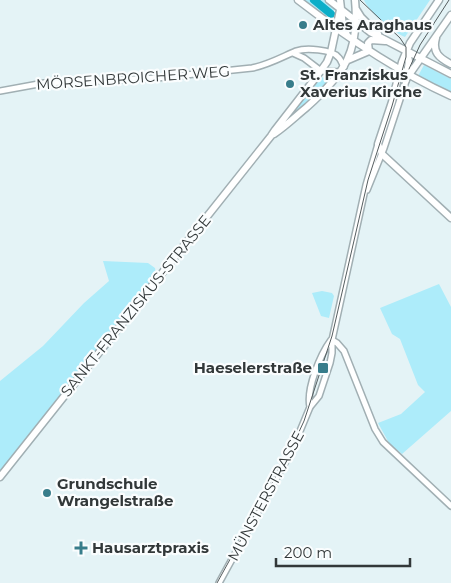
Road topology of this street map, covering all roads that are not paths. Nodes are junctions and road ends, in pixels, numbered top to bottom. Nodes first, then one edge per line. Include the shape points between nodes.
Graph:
1 (298, 0) edge
2 (329, 0) edge
3 (340, 0) edge
4 (355, 0) edge
5 (439, 0) edge
6 (356, 9) junction
7 (340, 10) junction
8 (451, 15) edge
9 (355, 22) junction
10 (339, 24) junction
11 (380, 36) junction
12 (437, 36) junction
13 (351, 40) junction
14 (386, 41) junction
15 (304, 50) junction
16 (328, 51) junction
17 (369, 51) junction
18 (407, 52) junction
19 (293, 53) junction
20 (304, 58) junction
21 (420, 59) junction
22 (348, 60) junction
23 (451, 64) edge
24 (342, 70) junction
25 (400, 70) junction
26 (321, 71) junction
27 (451, 74) edge
28 (408, 76) junction
29 (0, 91) edge
30 (450, 96) edge
31 (271, 136) junction
32 (378, 144) junction
33 (382, 154) junction
34 (389, 161) junction
35 (378, 164) junction
36 (365, 195) junction
37 (451, 218) edge
38 (332, 340) junction
39 (310, 407) junction
40 (0, 477) edge
41 (451, 506) edge
42 (218, 583) edge

1 - 10 main road
2 - 7 main road
3 - 7 main road
4 - 6 main road, SANKT-FRANZISKUS-STRASSE
5 - 18 main road, MÜNSTERSTRASSE
6 - 9 main road, SANKT-FRANZISKUS-STRASSE
6 - 11 main road
7 - 9 main road
7 - 10 main road
8 - 12 main road, MÜNSTERSTRASSE
9 - 10 main road
9 - 11 main road
9 - 13 main road, SANKT-FRANZISKUS-STRASSE
10 - 13 main road
10 - 13 main road
10 - 16 main road, SANKT-FRANZISKUS-STRASSE
11 - 14 main road
12 - 21 main road, MÜNSTERSTRASSE
12 - 23 main road via 437,54
13 - 17 main road
13 - 22 main road, SANKT-FRANZISKUS-STRASSE
14 - 17 main road via 371,40
14 - 18 main road
15 - 16 street, MÖRSENBROICHER WEG
15 - 19 street, MÖRSENBROICHER WEG
15 - 20 street
16 - 24 street via 338,57
16 - 26 main road, SANKT-FRANZISKUS-STRASSE
17 - 22 main road
17 - 25 main road
18 - 21 main road
18 - 25 main road, MÜNSTERSTRASSE
18 - 28 main road
19 - 20 street
19 - 29 street, MÖRSENBROICHER WEG via 252,68 157,78 44,83
20 - 26 street
21 - 27 main road
21 - 28 main road, MÜNSTERSTRASSE
22 - 24 main road, SANKT-FRANZISKUS-STRASSE
24 - 26 street
24 - 31 main road, SANKT-FRANZISKUS-STRASSE via 314,100
25 - 28 main road
25 - 32 main road, MÜNSTERSTRASSE
26 - 31 main road, SANKT-FRANZISKUS-STRASSE
28 - 30 main road
28 - 33 street, MÜNSTERSTRASSE
31 - 40 main road, SANKT-FRANZISKUS-STRASSE
32 - 33 main road
32 - 36 street, MÜNSTERSTRASSE
33 - 34 main road
33 - 35 street, MÜNSTERSTRASSE
34 - 35 street
34 - 37 main road
35 - 36 street, MÜNSTERSTRASSE
36 - 38 street, MÜNSTERSTRASSE
38 - 39 street, MÜNSTERSTRASSE via 330,363 319,396
38 - 39 street, MÜNSTERSTRASSE via 324,350 309,393
38 - 41 street via 344,351 382,440
39 - 42 street, MÜNSTERSTRASSE via 293,448

